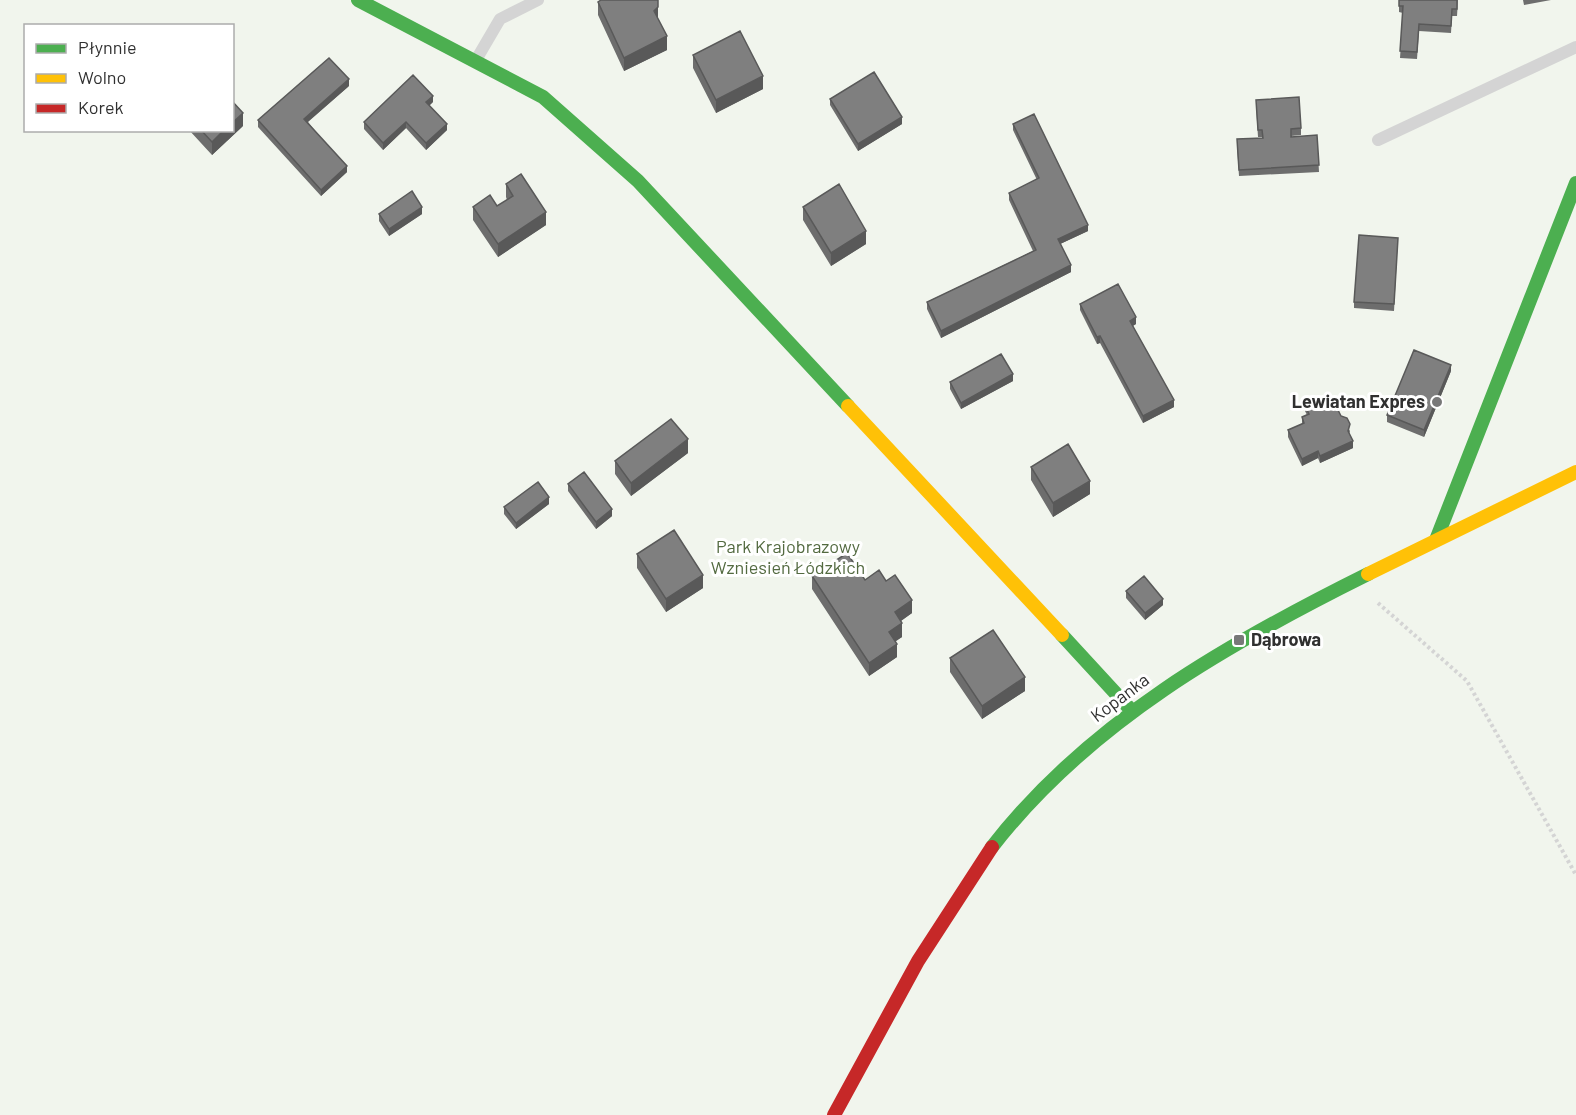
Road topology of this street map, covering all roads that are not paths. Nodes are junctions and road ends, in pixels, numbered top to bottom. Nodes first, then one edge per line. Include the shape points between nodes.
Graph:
1 (358, 0) edge
2 (538, 0) edge
3 (1576, 47) edge
4 (476, 60) junction
5 (1378, 140) dead end
6 (1576, 183) edge
7 (1576, 472) edge
8 (1437, 540) junction
9 (1131, 710) junction
10 (834, 1115) edge

1 - 4 street
2 - 4 lane via 500,19
3 - 5 lane
4 - 9 street via 543,97 638,181
6 - 8 street
7 - 8 street, Kopanka
8 - 9 street, Kopanka via 1239,640
9 - 10 street, Kopanka via 1090,743 1018,814 957,893

